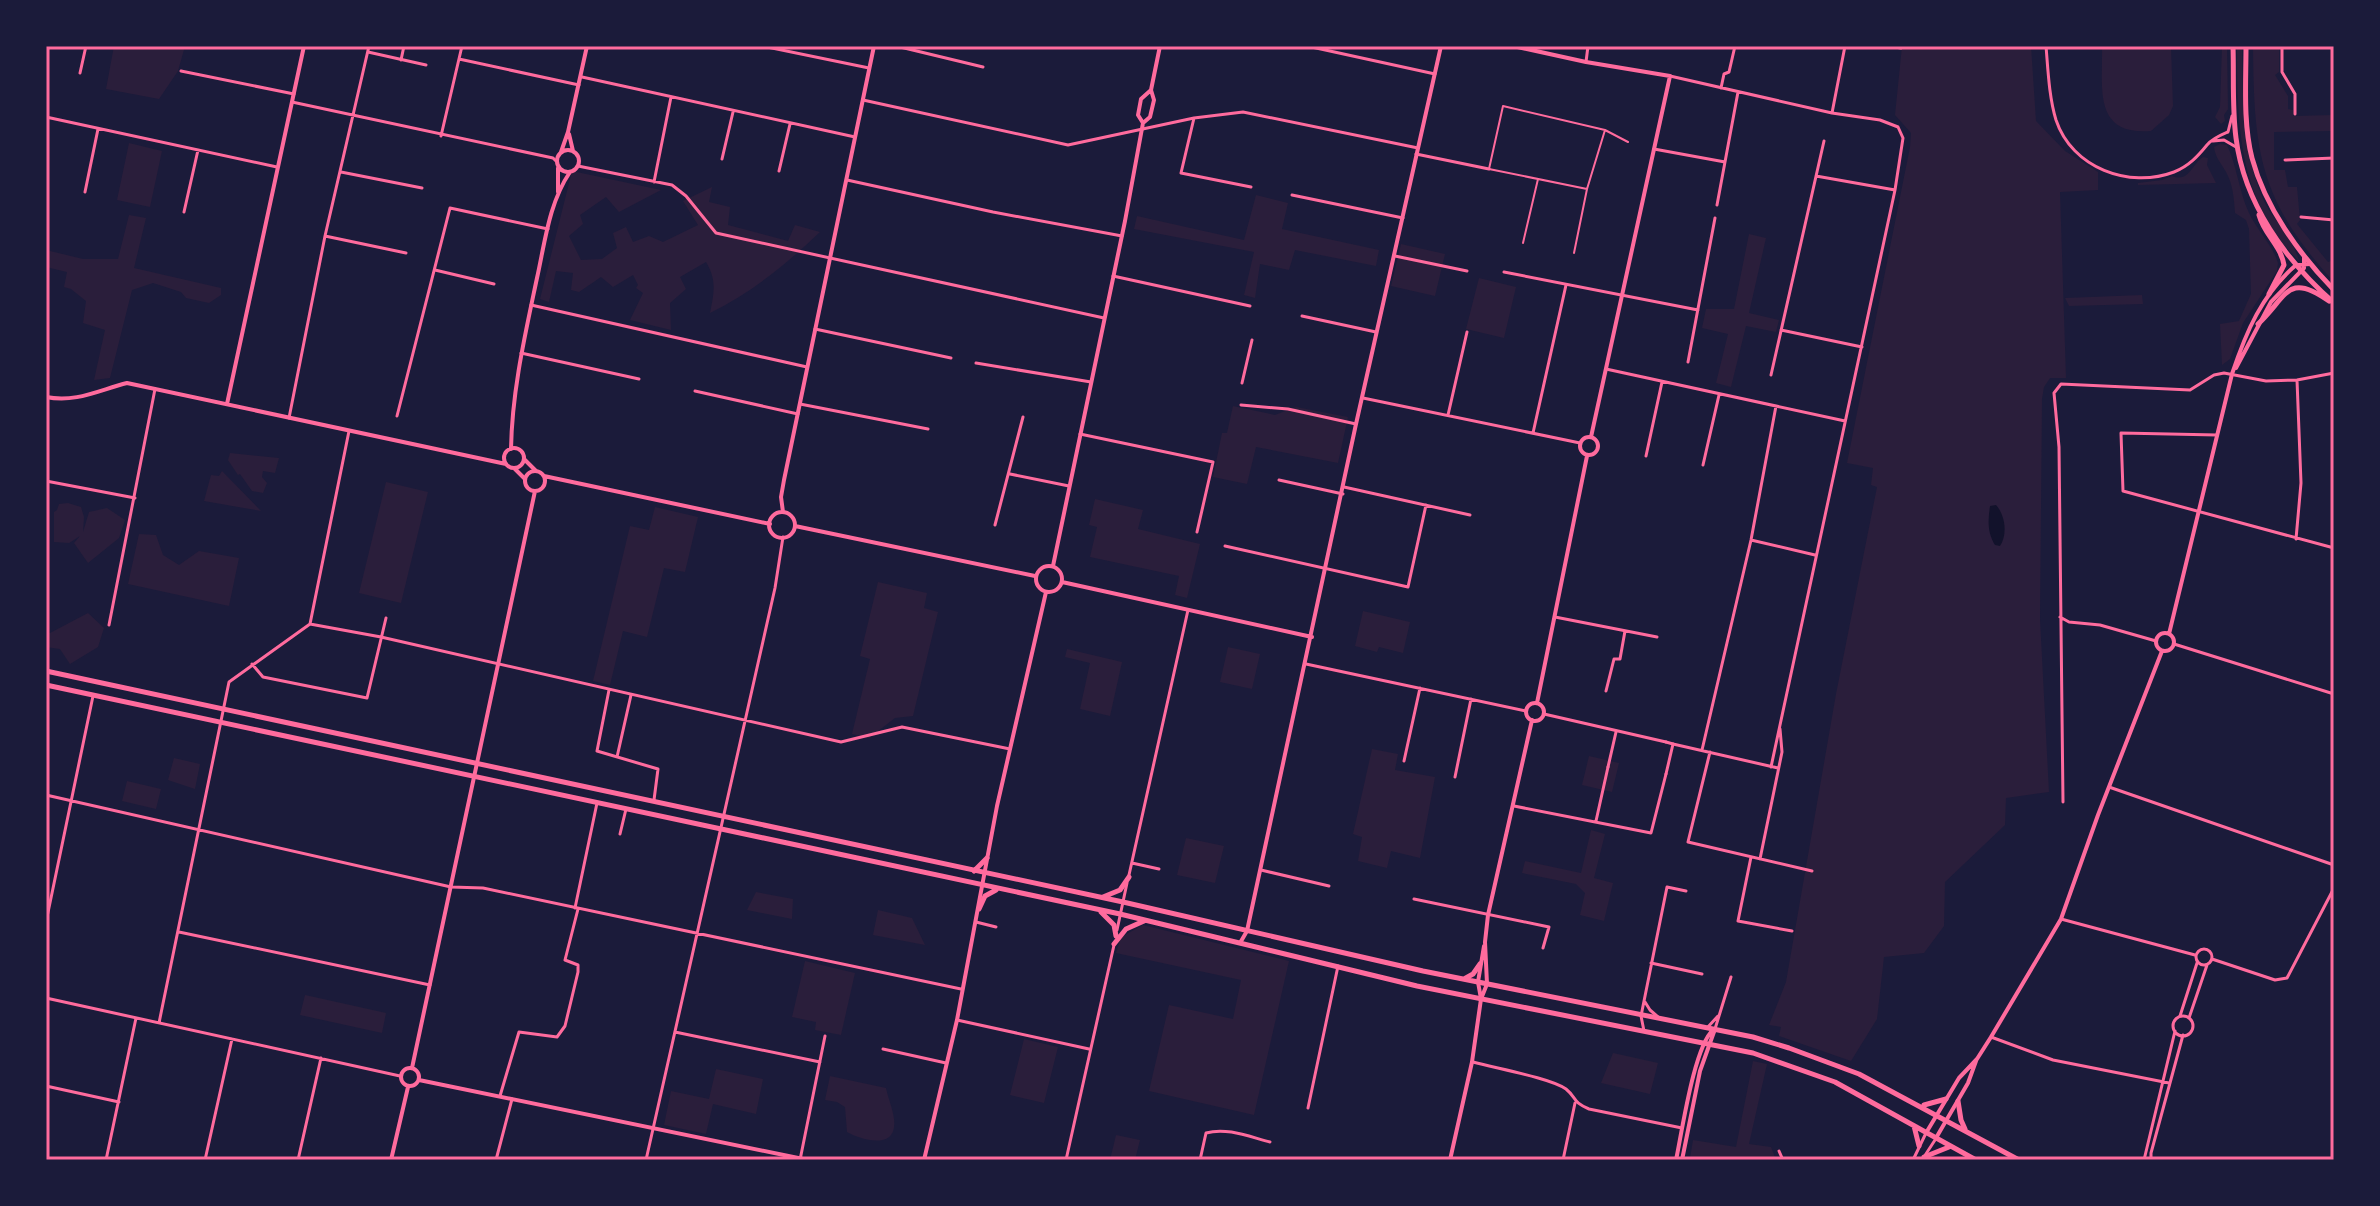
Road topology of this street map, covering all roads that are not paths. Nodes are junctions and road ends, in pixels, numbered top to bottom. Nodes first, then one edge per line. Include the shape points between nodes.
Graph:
1 (86, 46) edge
2 (304, 46) edge
3 (369, 46) edge
4 (404, 46) edge
5 (462, 46) edge
6 (587, 46) edge
7 (762, 46) edge
8 (793, 46) edge
9 (874, 46) edge
10 (896, 46) edge
11 (1160, 46) edge
12 (1307, 46) edge
13 (1441, 46) edge
14 (1513, 46) edge
15 (1588, 46) edge
16 (1735, 46) edge
17 (1845, 46) edge
18 (1889, 46) edge
19 (2046, 46) edge
20 (2233, 46) edge
21 (2246, 46) edge
22 (2282, 46) edge
23 (1901, 48) dead end
24 (368, 52) junction
25 (789, 52) junction
26 (459, 59) junction
27 (401, 60) junction
28 (1586, 62) junction
29 (426, 65) dead end
30 (983, 67) dead end
31 (869, 68) junction
32 (181, 71) dead end
33 (80, 73) dead end
34 (1435, 74) junction
35 (1670, 76) junction
36 (580, 77) junction
37 (579, 85) junction
38 (1721, 88) junction
39 (1151, 90) junction
40 (1738, 92) junction
41 (294, 94) junction
42 (671, 97) junction
43 (863, 100) junction
44 (292, 102) junction
45 (733, 110) junction
46 (2234, 111) junction
47 (1832, 113) junction
48 (2295, 114) dead end
49 (354, 116) junction
50 (46, 117) edge
51 (1194, 118) junction
52 (790, 123) junction
53 (1143, 123) junction
54 (98, 129) junction
55 (1605, 130) junction
56 (1141, 131) junction
57 (568, 132) junction
58 (441, 136) junction
59 (855, 137) junction
60 (1824, 141) dead end
61 (1628, 142) dead end
62 (2210, 142) junction
63 (1418, 148) junction
64 (1654, 149) junction
65 (198, 150) junction
66 (2237, 150) junction
67 (573, 151) junction
68 (561, 152) junction
69 (1416, 154) junction
70 (2334, 158) edge
71 (722, 159) dead end
72 (2285, 160) dead end
73 (1725, 162) junction
74 (557, 164) junction
75 (578, 166) junction
76 (278, 167) junction
77 (1489, 169) junction
78 (779, 171) dead end
79 (341, 172) junction
80 (570, 172) junction
81 (1816, 176) junction
82 (1538, 179) junction
83 (847, 180) junction
84 (654, 182) junction
85 (1251, 187) dead end
86 (422, 188) dead end
87 (1587, 189) junction
88 (1895, 190) junction
89 (85, 192) dead end
90 (557, 194) junction
91 (1292, 195) dead end
92 (1717, 205) dead end
93 (2257, 210) junction
94 (184, 212) dead end
95 (2301, 217) dead end
96 (1403, 218) junction
97 (1715, 218) dead end
98 (2334, 220) edge
99 (548, 229) junction
100 (325, 236) junction
101 (1122, 236) junction
102 (1523, 243) dead end
103 (406, 253) dead end
104 (1574, 253) dead end
105 (1395, 256) junction
106 (830, 257) junction
107 (2309, 265) junction
108 (2299, 268) junction
109 (435, 270) junction
110 (1467, 271) dead end
111 (1504, 272) dead end
112 (1113, 276) junction
113 (494, 284) dead end
114 (1566, 285) junction
115 (2334, 290) edge
116 (2269, 294) junction
117 (1622, 297) junction
118 (2334, 304) edge
119 (531, 305) junction
120 (1250, 306) dead end
121 (1698, 310) junction
122 (1302, 316) dead end
123 (1104, 318) junction
124 (2258, 324) junction
125 (815, 329) junction
126 (1781, 330) junction
127 (1378, 332) junction
128 (1467, 332) dead end
129 (1252, 340) dead end
130 (1862, 347) junction
131 (521, 353) junction
132 (951, 358) dead end
133 (1688, 362) dead end
134 (976, 363) dead end
135 (807, 367) junction
136 (1606, 369) junction
137 (2334, 373) edge
138 (2232, 374) junction
139 (1771, 375) dead end
140 (639, 379) dead end
141 (2297, 380) junction
142 (1662, 381) junction
143 (1091, 382) junction
144 (1242, 383) dead end
145 (155, 389) junction
146 (695, 391) dead end
147 (1719, 393) junction
148 (46, 397) edge
149 (1363, 398) junction
150 (227, 404) junction
151 (800, 404) junction
152 (1241, 405) dead end
153 (1776, 406) junction
154 (798, 414) junction
155 (1448, 415) junction
156 (397, 416) dead end
157 (1023, 417) dead end
158 (289, 418) junction
159 (1846, 421) junction
160 (1356, 424) junction
161 (928, 429) dead end
162 (349, 431) junction
163 (1533, 433) junction
164 (1080, 434) junction
165 (2217, 435) junction
166 (1591, 437) junction
167 (1580, 443) junction
168 (511, 449) junction
169 (1587, 456) junction
170 (1646, 456) dead end
171 (524, 458) junction
172 (506, 464) junction
173 (1703, 465) dead end
174 (514, 468) junction
175 (536, 471) junction
176 (1009, 473) junction
177 (544, 476) junction
178 (525, 479) junction
179 (1279, 480) dead end
180 (46, 481) edge
181 (1069, 486) junction
182 (1344, 490) junction
183 (535, 491) junction
184 (135, 498) junction
185 (1426, 505) junction
186 (783, 512) junction
187 (2198, 512) junction
188 (1470, 515) dead end
189 (770, 524) junction
190 (995, 525) dead end
191 (795, 526) junction
192 (1197, 532) dead end
193 (783, 537) junction
194 (2296, 539) junction
195 (1751, 540) junction
196 (1225, 546) dead end
197 (2334, 548) edge
198 (1815, 555) junction
199 (1053, 566) junction
200 (1327, 569) junction
201 (1035, 576) junction
202 (1062, 582) junction
203 (1046, 592) junction
204 (1188, 610) junction
205 (1555, 617) junction
206 (2060, 617) junction
207 (386, 618) dead end
208 (310, 624) junction
209 (109, 625) dead end
210 (1625, 631) junction
211 (2169, 634) junction
212 (381, 637) junction
213 (1312, 637) junction
214 (1657, 637) dead end
215 (2156, 641) junction
216 (2174, 644) junction
217 (2162, 651) junction
218 (252, 664) junction
219 (498, 664) junction
220 (1306, 664) junction
221 (46, 671) edge
222 (46, 685) edge
223 (1420, 688) junction
224 (609, 690) junction
225 (1606, 691) dead end
226 (2334, 694) edge
227 (631, 695) junction
228 (93, 696) junction
229 (1471, 699) junction
230 (1537, 703) junction
231 (223, 710) junction
232 (1526, 711) junction
233 (1544, 714) junction
234 (1532, 720) junction
235 (744, 721) junction
236 (220, 723) junction
237 (1780, 729) junction
238 (1616, 731) junction
239 (1673, 744) junction
240 (1010, 749) junction
241 (1702, 750) junction
242 (1710, 752) junction
243 (617, 757) junction
244 (1404, 761) dead end
245 (477, 764) junction
246 (1771, 767) junction
247 (1778, 768) junction
248 (474, 777) junction
249 (1455, 777) dead end
250 (2109, 787) junction
251 (46, 795) edge
252 (72, 802) junction
253 (653, 802) junction
254 (2063, 802) dead end
255 (597, 803) junction
256 (1514, 806) junction
257 (626, 809) junction
258 (722, 816) junction
259 (1596, 821) junction
260 (200, 829) junction
261 (719, 829) junction
262 (620, 834) dead end
263 (1751, 857) junction
264 (987, 858) junction
265 (1760, 859) junction
266 (1132, 863) junction
267 (2334, 865) edge
268 (1159, 869) dead end
269 (1261, 870) junction
270 (974, 871) junction
271 (1812, 871) dead end
272 (984, 873) junction
273 (1129, 877) junction
274 (982, 885) junction
275 (1329, 886) dead end
276 (451, 887) junction
277 (2334, 888) edge
278 (1004, 890) junction
279 (1686, 891) dead end
280 (1100, 898) junction
281 (1414, 899) dead end
282 (1123, 902) junction
283 (577, 909) junction
284 (979, 909) junction
285 (1096, 909) junction
286 (1120, 914) junction
287 (1488, 915) junction
288 (2061, 919) junction
289 (1146, 920) junction
290 (46, 922) edge
291 (976, 922) junction
292 (996, 927) dead end
293 (1247, 931) junction
294 (1792, 931) dead end
295 (178, 932) junction
296 (696, 933) junction
297 (1116, 936) junction
298 (1485, 942) junction
299 (1240, 943) junction
300 (1114, 944) junction
301 (1543, 948) dead end
302 (2195, 955) junction
303 (2212, 959) junction
304 (1651, 963) junction
305 (2197, 963) junction
306 (1480, 964) junction
307 (2207, 965) junction
308 (1338, 966) junction
309 (1702, 974) dead end
310 (1731, 977) dead end
311 (1463, 979) junction
312 (1478, 982) junction
313 (1487, 984) junction
314 (430, 985) junction
315 (962, 990) junction
316 (46, 998) edge
317 (1645, 998) junction
318 (1481, 999) junction
319 (1720, 1013) junction
320 (1641, 1016) junction
321 (2180, 1016) junction
322 (136, 1018) junction
323 (2189, 1018) junction
324 (957, 1020) junction
325 (1665, 1020) junction
326 (159, 1023) junction
327 (1707, 1028) junction
328 (1715, 1029) junction
329 (1644, 1031) junction
330 (2175, 1031) junction
331 (675, 1032) junction
332 (2183, 1035) junction
333 (825, 1036) dead end
334 (1991, 1037) junction
335 (232, 1039) junction
336 (1707, 1043) junction
337 (883, 1049) dead end
338 (1089, 1049) junction
339 (321, 1058) junction
340 (1977, 1059) junction
341 (820, 1062) junction
342 (1472, 1062) junction
343 (946, 1063) junction
344 (412, 1068) junction
345 (400, 1076) junction
346 (419, 1080) junction
347 (2161, 1081) junction
348 (2169, 1083) junction
349 (46, 1086) edge
350 (408, 1087) junction
351 (500, 1097) junction
352 (512, 1099) junction
353 (1946, 1099) junction
354 (1958, 1101) junction
355 (119, 1102) junction
356 (1575, 1103) junction
357 (1919, 1104) junction
358 (1308, 1108) dead end
359 (1937, 1115) junction
360 (1947, 1120) junction
361 (1913, 1125) junction
362 (653, 1128) junction
363 (1682, 1128) junction
364 (1968, 1132) junction
365 (1926, 1133) junction
366 (1936, 1138) junction
367 (1270, 1142) dead end
368 (1919, 1146) junction
369 (1951, 1147) junction
370 (1779, 1151) dead end
371 (2145, 1152) junction
372 (800, 1159) edge
373 (1923, 1159) edge
374 (106, 1160) edge
375 (205, 1160) edge
376 (298, 1160) edge
377 (391, 1160) edge
378 (496, 1160) edge
379 (646, 1160) edge
380 (808, 1160) edge
381 (924, 1160) edge
382 (1066, 1160) edge
383 (1200, 1160) edge
384 (1450, 1160) edge
385 (1563, 1160) edge
386 (1679, 1160) edge
387 (1783, 1160) edge
388 (1913, 1160) edge
389 (1976, 1160) edge
390 (2019, 1160) edge
391 (2144, 1160) edge
392 (2151, 1160) edge

1 - 33 street
2 - 41 street
3 - 24 street
4 - 27 street
5 - 26 street
6 - 36 street
7 - 25 street
8 - 25 street
9 - 31 street
10 - 30 street
11 - 39 street
12 - 34 street
13 - 34 street
14 - 28 street
15 - 28 street
16 - 38 street
17 - 47 street
18 - 23 street
19 - 62 street via 2057,122 2070,145 2107,173 2139,179 2165,175 2187,166
20 - 46 main road
21 - 107 main road via 2247,114 2259,181
22 - 48 street via 2282,72 2295,94
24 - 27 street
24 - 49 street
25 - 31 street
26 - 37 street
26 - 58 street
27 - 29 street
28 - 35 street
31 - 43 street
32 - 41 street
34 - 63 street
35 - 38 street
35 - 64 street
36 - 37 street
36 - 42 street
37 - 57 street
38 - 40 street
39 - 53 street via 1150,117
39 - 53 street via 1141,99 1138,115
40 - 47 street
40 - 73 street
41 - 44 street
42 - 45 street
42 - 84 street
43 - 56 street via 1068,145
43 - 59 street
44 - 49 street
44 - 76 street
45 - 52 street
45 - 71 street
46 - 62 street via 2230,129
46 - 66 main road
47 - 88 street via 1898,127 1903,138
49 - 58 street
49 - 79 street
50 - 54 street
51 - 56 street
51 - 63 street via 1243,112
51 - 85 street via 1181,173
52 - 59 street
52 - 78 street
53 - 56 street
54 - 65 street
54 - 89 street
55 - 61 lane
55 - 77 lane via 1503,106
55 - 87 lane
56 - 101 street
57 - 67 street
57 - 68 street
58 - 74 street via 553,158
59 - 83 street
60 - 81 street
62 - 66 street via 2228,141
63 - 69 street
64 - 73 street
64 - 117 street
65 - 76 street
65 - 94 street
66 - 93 main road
67 - 68 street
67 - 75 street
68 - 74 street
69 - 77 street
69 - 96 street
70 - 72 street
73 - 92 street
74 - 80 street
74 - 90 street
75 - 80 street
75 - 84 street
76 - 150 street
77 - 82 lane
79 - 86 street
79 - 100 street
80 - 90 street
81 - 88 street
81 - 126 street
82 - 87 lane
82 - 102 lane
83 - 101 street
83 - 106 street
84 - 106 street via 672,185 686,196 716,233
87 - 104 lane
88 - 130 street
90 - 99 street
91 - 96 street
93 - 108 main road
93 - 116 main road via 2283,260
95 - 98 street
96 - 105 street
97 - 121 street
99 - 109 street via 450,208
99 - 119 street
100 - 103 street
100 - 158 street
101 - 112 street
105 - 110 street
105 - 127 street
106 - 123 street
106 - 125 street
107 - 108 street
107 - 115 main road
108 - 116 street
108 - 118 main road
108 - 124 street
109 - 113 street
109 - 156 street
111 - 114 street
112 - 120 street
112 - 123 street
114 - 117 street
114 - 163 street
116 - 138 street via 2251,322
117 - 121 street
117 - 136 street
118 - 124 main road via 2312,289 2297,287
119 - 131 street
119 - 135 street
121 - 133 street
122 - 127 street
123 - 143 street
124 - 138 street
125 - 132 street
125 - 135 street
126 - 130 street
126 - 139 street
127 - 149 street
128 - 155 street
129 - 144 street
130 - 159 street
131 - 140 street
131 - 168 street
134 - 143 street
135 - 151 street
136 - 142 street
136 - 166 street
137 - 141 street
138 - 141 street
138 - 165 street
138 - 206 street via 2214,375 2190,390 2061,384 2054,393
141 - 194 street via 2301,483
142 - 147 street
142 - 170 street
143 - 164 street
145 - 148 street via 127,383 77,399
145 - 150 street
145 - 184 street
146 - 154 street
147 - 153 street
147 - 173 street
149 - 155 street
149 - 160 street
150 - 158 street
151 - 154 street
151 - 161 street
152 - 160 street
153 - 159 street
153 - 195 street
154 - 186 street via 781,497
155 - 163 street
157 - 176 street
158 - 162 street
159 - 198 street
160 - 182 street
162 - 172 street
162 - 208 street
163 - 167 street
164 - 181 street
164 - 192 street via 1213,462
165 - 187 street
165 - 187 street via 2121,433 2123,491
166 - 167 street
166 - 169 street via 1598,450
167 - 169 street
168 - 171 street
168 - 172 street via 504,456
169 - 205 street
171 - 174 street
171 - 175 street
172 - 174 street
174 - 178 street
175 - 177 street
175 - 178 street
176 - 181 street
176 - 190 street
177 - 183 street via 544,485
177 - 189 street
178 - 183 street
179 - 182 street
180 - 184 street
181 - 199 street
182 - 185 street
182 - 200 street
183 - 219 street
184 - 209 street
185 - 188 street
185 - 200 street via 1408,587
186 - 189 street
186 - 191 street via 791,514
187 - 194 street
187 - 211 street
189 - 193 street via 775,535
191 - 193 street
191 - 201 street
193 - 235 street
194 - 197 street
195 - 198 street
195 - 241 street
196 - 200 street
198 - 237 street
199 - 201 street
199 - 202 street via 1061,572
200 - 213 street
201 - 203 street
202 - 203 street
202 - 204 street
203 - 240 street
204 - 213 street
204 - 266 street
205 - 210 street
205 - 230 street
206 - 215 street
206 - 254 street
207 - 212 street
208 - 212 street
208 - 218 street
210 - 214 street
210 - 225 street
211 - 215 street via 2160,634
211 - 216 street
212 - 218 street via 367,698 263,677
212 - 219 street
213 - 220 street
215 - 217 street
216 - 217 street
216 - 226 street
217 - 250 street
218 - 231 street via 229,682
219 - 224 street
219 - 245 street
220 - 223 street
220 - 269 street
221 - 231 main road
222 - 228 main road
223 - 229 street
223 - 244 street
224 - 227 street
224 - 243 street via 597,751
227 - 235 street
227 - 243 street
228 - 236 main road
228 - 252 street
229 - 232 street
229 - 249 street
230 - 232 street
230 - 233 street
231 - 236 street
231 - 245 main road
232 - 234 street
233 - 234 street
233 - 238 street
234 - 256 street
235 - 240 street via 841,742 902,727
235 - 258 street
236 - 248 main road
236 - 260 street
237 - 246 street
237 - 247 street
238 - 239 street
238 - 259 street
239 - 241 street
239 - 259 street via 1651,833
240 - 264 street
241 - 242 street
242 - 246 street
242 - 263 street via 1688,842
243 - 253 street via 658,769
245 - 248 street
245 - 253 main road
246 - 247 street
247 - 265 street
248 - 255 main road
248 - 276 street
250 - 267 street
250 - 288 street
251 - 252 street
252 - 260 street
252 - 290 street
253 - 258 main road
255 - 257 main road
255 - 283 street
256 - 259 street
256 - 287 street
257 - 261 main road
257 - 262 street
258 - 261 street
258 - 270 main road
260 - 276 street
260 - 295 street
261 - 274 main road
261 - 296 street
263 - 265 street
263 - 294 street via 1738,921
264 - 270 main road
264 - 272 street
265 - 271 street
266 - 268 street
266 - 273 street
269 - 275 street
269 - 293 street
270 - 272 main road
272 - 274 street
272 - 280 main road
273 - 280 main road via 1115,894
273 - 282 street
274 - 278 main road
274 - 284 street
276 - 283 street via 483,888
276 - 314 street
277 - 303 street via 2282,981
278 - 284 main road via 989,893
278 - 285 main road
279 - 304 street via 1667,887
280 - 282 main road
281 - 287 street
282 - 286 street
282 - 293 main road
283 - 296 street
283 - 351 street via 565,960 578,965 578,972 565,1026 557,1037 519,1032
284 - 291 street
285 - 286 main road
285 - 297 main road via 1110,919
286 - 289 main road
286 - 297 street
287 - 298 street
287 - 301 street via 1549,927
288 - 302 street
288 - 334 street
289 - 299 main road
289 - 300 main road via 1126,929
291 - 292 street
291 - 315 street
293 - 299 street
293 - 311 main road
295 - 314 street
295 - 326 street
296 - 315 street
296 - 331 street
297 - 300 street
298 - 306 street
298 - 313 street
299 - 308 main road
300 - 338 street
302 - 303 street via 2207,950
302 - 305 street
303 - 307 street
304 - 309 street
304 - 317 street
305 - 307 street
305 - 321 street
306 - 311 main road
306 - 312 street
307 - 323 street
308 - 318 main road
308 - 358 street
310 - 319 street
311 - 312 main road
312 - 313 main road
312 - 318 street
313 - 318 street
313 - 320 main road
314 - 344 street
315 - 324 street
316 - 322 street
317 - 320 street
317 - 325 street via 1652,1013
318 - 329 main road
318 - 342 street
319 - 327 street
319 - 328 street
320 - 325 main road
320 - 329 street
321 - 323 street
321 - 330 street
322 - 326 street
322 - 355 street
323 - 332 street via 2192,1029
324 - 338 street
324 - 343 street
325 - 327 main road
326 - 335 street
327 - 328 main road
328 - 336 street
328 - 357 main road via 1804,1053
329 - 336 main road
330 - 332 street
330 - 347 street
331 - 341 street
331 - 362 street
332 - 348 street
333 - 341 street
334 - 340 street
334 - 347 street via 2053,1060
335 - 339 street
335 - 375 street
336 - 361 main road via 1817,1074
336 - 363 street
336 - 386 street
337 - 343 street
338 - 382 street
339 - 345 street
339 - 376 street
340 - 353 street
340 - 354 street
341 - 372 street
342 - 356 street via 1553,1083 1568,1090
342 - 384 street
343 - 381 street
344 - 345 street
344 - 346 street
345 - 350 street
346 - 350 street
346 - 351 street
347 - 348 street
347 - 371 street
348 - 392 street
349 - 355 street
350 - 377 street
351 - 352 street
352 - 362 street
352 - 378 street
353 - 357 main road
353 - 359 street
354 - 360 street
354 - 364 main road
355 - 374 street
356 - 363 street
356 - 385 street
357 - 359 main road
359 - 360 main road
359 - 365 street
360 - 364 main road
360 - 366 street
361 - 365 main road
361 - 368 main road
362 - 372 street
362 - 379 street
363 - 386 street
364 - 390 main road
365 - 366 main road
365 - 368 street
366 - 369 main road
366 - 373 street
367 - 383 street via 1211,1131
368 - 388 street
369 - 373 main road
369 - 389 main road
370 - 387 street
371 - 391 street
371 - 392 street
372 - 380 street

